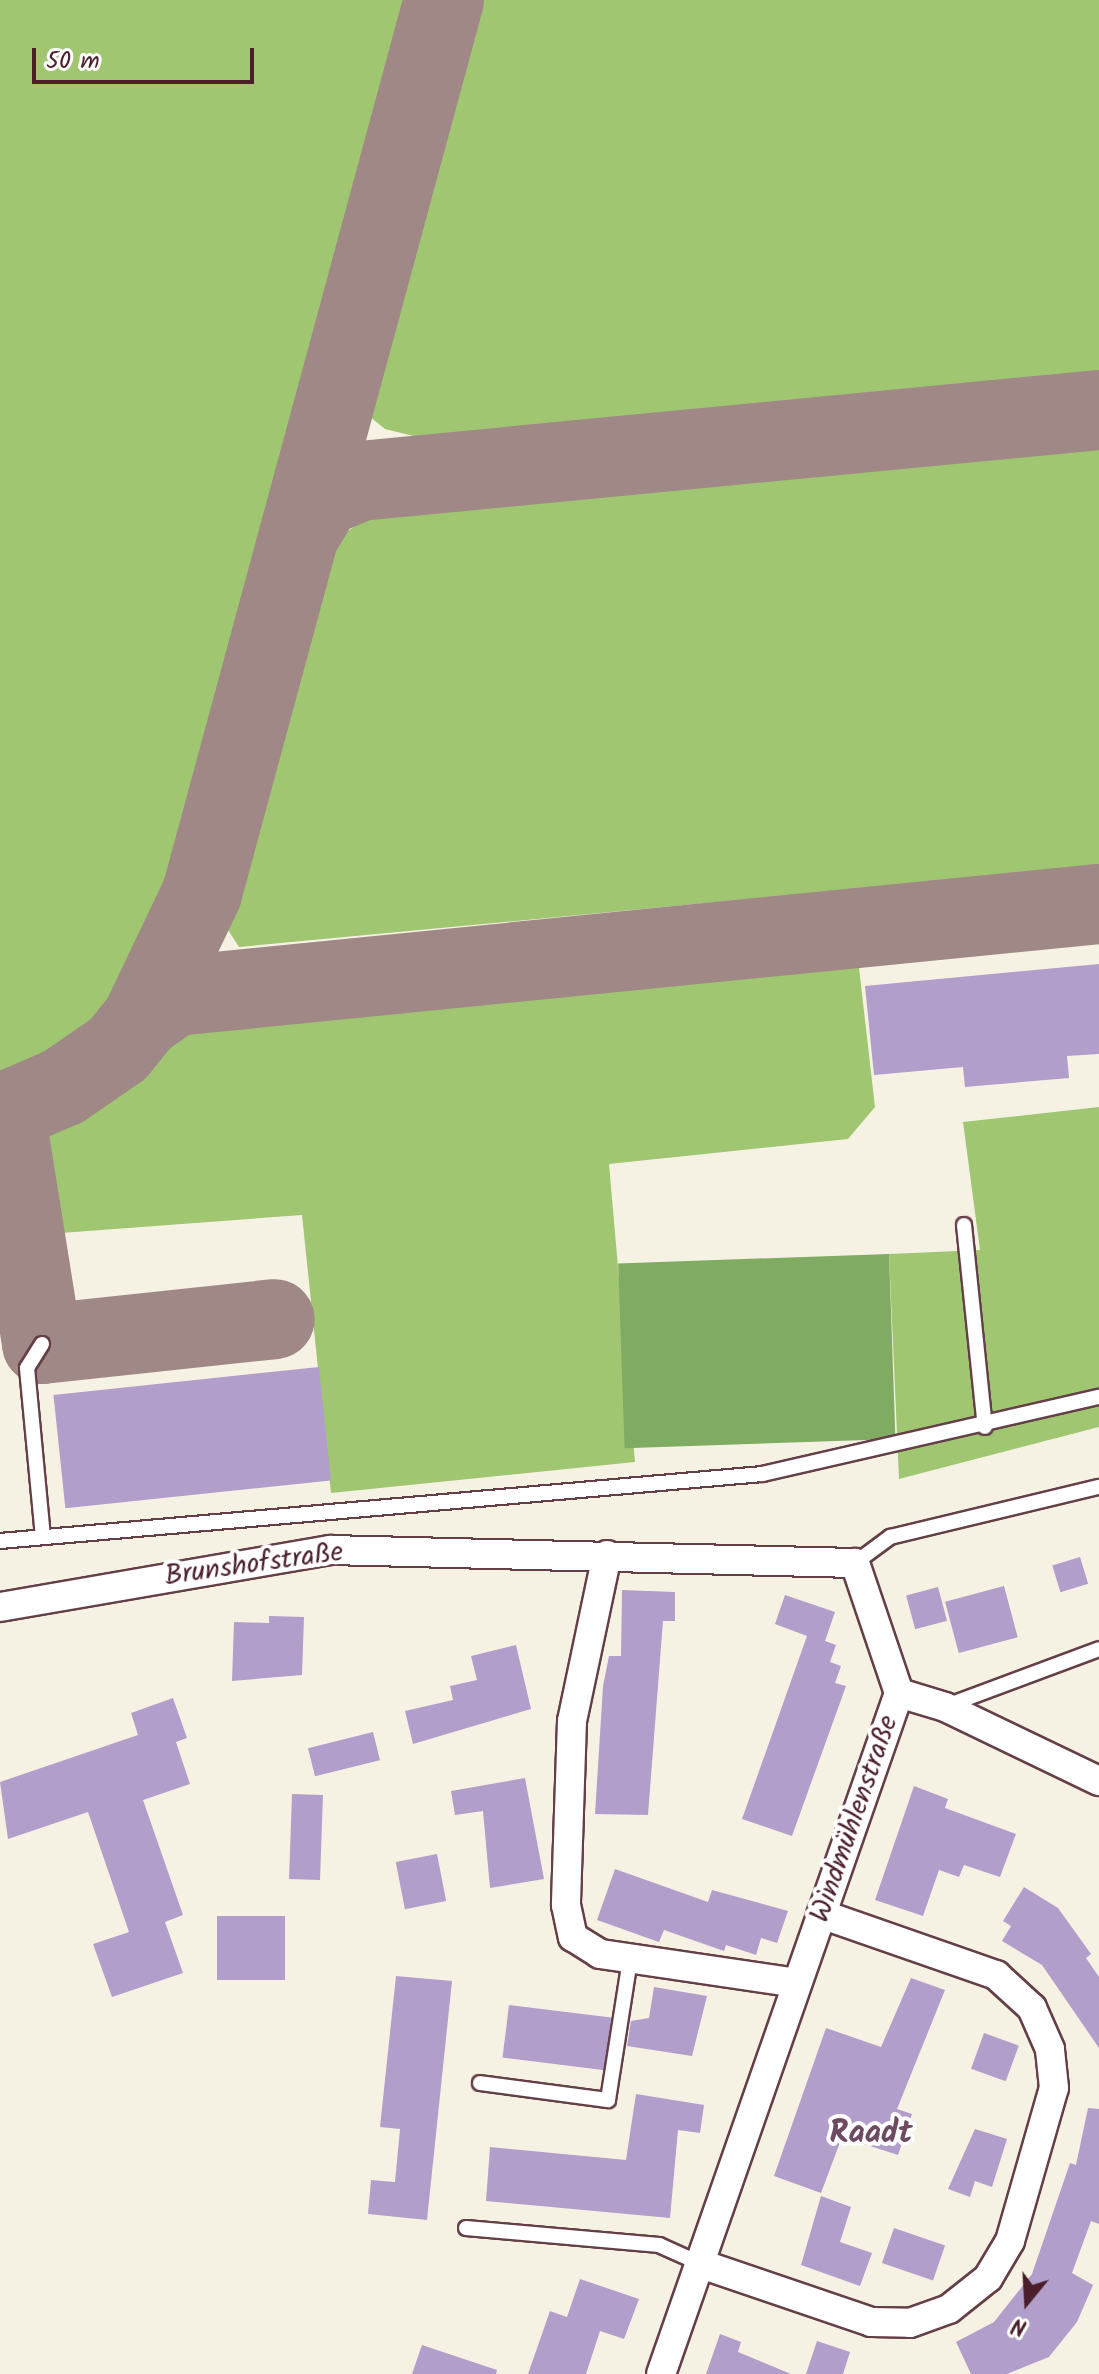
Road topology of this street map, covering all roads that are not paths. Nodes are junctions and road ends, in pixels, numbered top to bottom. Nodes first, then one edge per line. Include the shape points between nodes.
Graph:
1 (964, 1225) dead end
2 (42, 1344) dead end
3 (1099, 1397) edge
4 (985, 1427) junction
5 (1099, 1487) edge
6 (43, 1536) junction
7 (0, 1541) edge
8 (607, 1555) junction
9 (855, 1563) junction
10 (0, 1607) edge
11 (1099, 1649) edge
12 (899, 1693) junction
13 (945, 1707) junction
14 (1099, 1781) edge
15 (821, 1914) junction
16 (630, 1960) junction
17 (796, 1983) junction
18 (480, 2083) dead end
19 (466, 2228) dead end
20 (701, 2264) junction
21 (661, 2374) edge

1 - 4 lane
2 - 6 lane via 27,1368
3 - 4 lane
4 - 6 lane via 762,1474
5 - 9 lane via 890,1537
6 - 7 lane
8 - 9 street, Brunshofstraße
8 - 10 street, Brunshofstraße via 330,1550
8 - 16 street via 572,1721 566,1905 573,1937
9 - 12 street, Windmühlenstraße
11 - 13 lane, Windmühlenstraße
12 - 13 street
12 - 15 street, Windmühlenstraße
13 - 14 street
15 - 17 street, Windmühlenstraße
15 - 20 street via 996,1975 1032,2008 1050,2049 1054,2088 1010,2241 988,2278 969,2294 910,2323 871,2322
16 - 17 street
16 - 18 lane via 608,2100
17 - 20 street, Windmühlenstraße
19 - 20 lane via 659,2245
20 - 21 street, Windmühlenstraße

